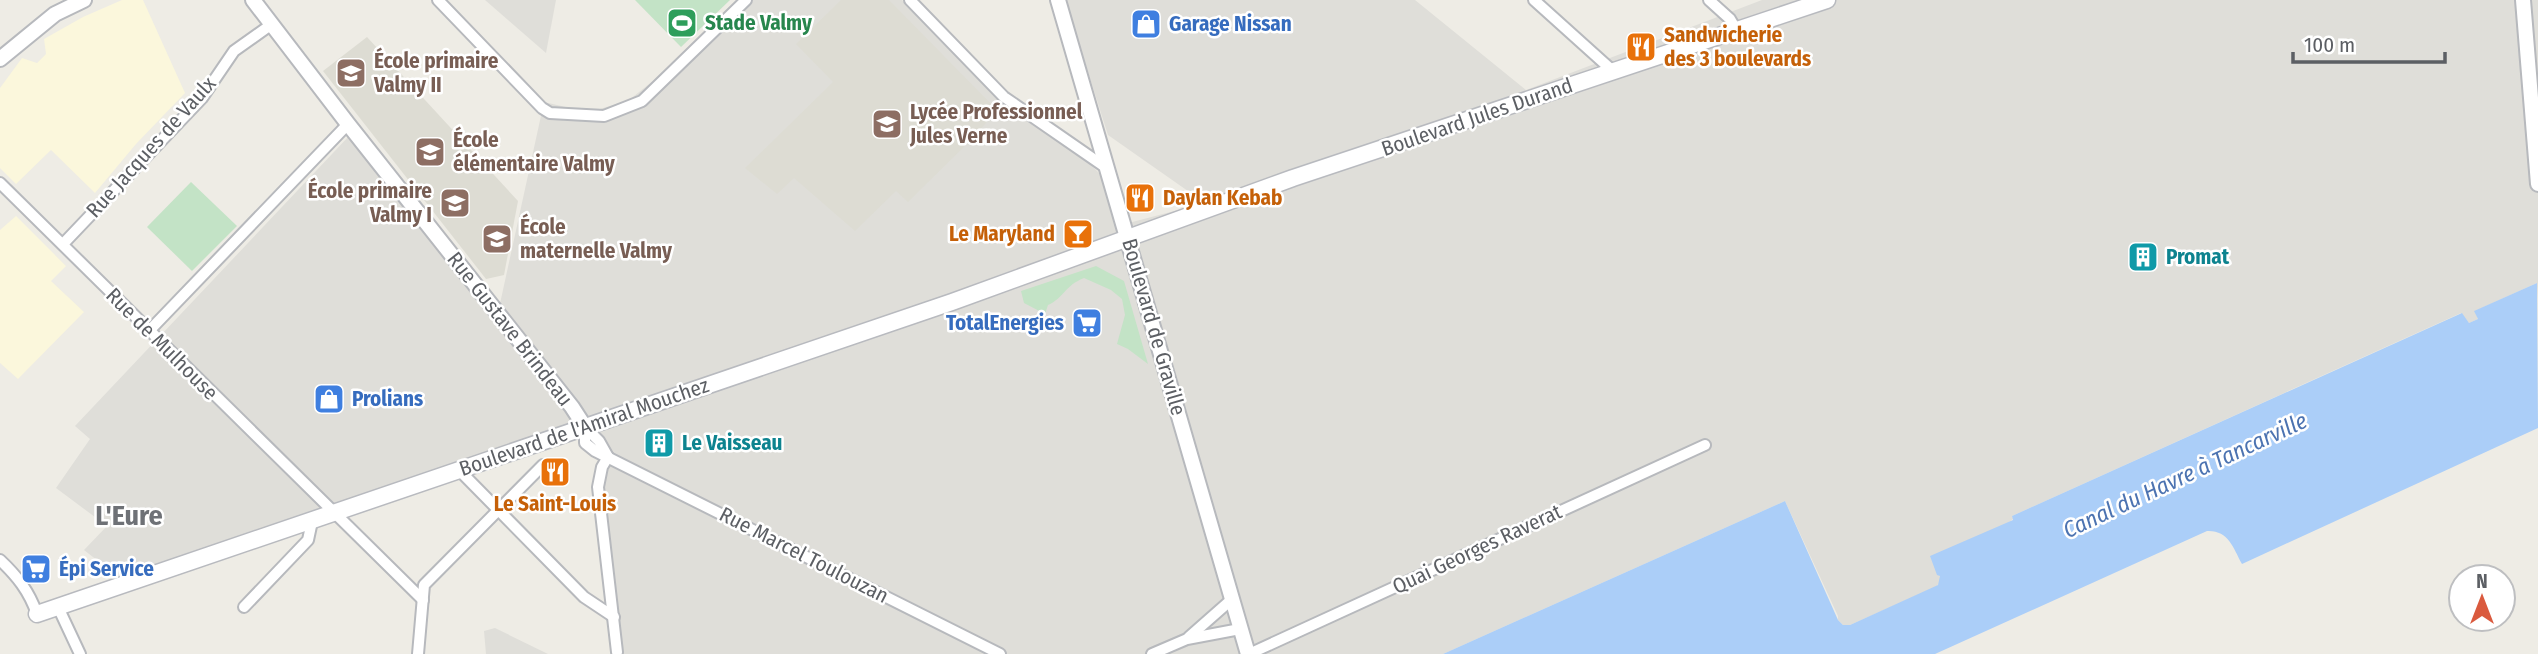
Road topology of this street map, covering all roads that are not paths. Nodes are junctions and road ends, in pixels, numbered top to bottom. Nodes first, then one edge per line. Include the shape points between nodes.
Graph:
1 (84, 0) edge
2 (253, 0) edge
3 (438, 0) edge
4 (746, 0) edge
5 (911, 0) edge
6 (1058, 0) edge
7 (1534, 0) edge
8 (1709, 0) edge
9 (1827, 0) edge
10 (2523, 0) edge
11 (272, 24) junction
12 (1737, 31) junction
13 (0, 59) edge
14 (1614, 72) junction
15 (348, 124) junction
16 (1108, 169) junction
17 (0, 183) edge
18 (2538, 184) edge
19 (1129, 239) junction
20 (63, 244) junction
21 (148, 331) junction
22 (585, 427) junction
23 (1705, 445) dead end
24 (608, 457) junction
25 (543, 465) dead end
26 (459, 470) junction
27 (329, 509) junction
28 (498, 511) junction
29 (309, 521) junction
30 (0, 560) edge
31 (423, 600) junction
32 (1231, 600) junction
33 (58, 607) junction
34 (244, 607) dead end
35 (37, 614) joint
36 (614, 617) junction
37 (1240, 629) junction
38 (1187, 639) junction
39 (617, 652) dead end
40 (80, 654) edge
41 (418, 654) edge
42 (1000, 654) edge
43 (1152, 654) edge
44 (1249, 654) edge

1 - 13 street via 55,15
2 - 11 street, Rue Gustave Brindeau
3 - 4 street via 550,113 604,116 642,101
5 - 16 street via 1004,97
6 - 16 street, Boulevard de Graville
7 - 14 street
8 - 12 street
9 - 12 main road, Boulevard Jules Durand
10 - 18 street
11 - 15 street, Rue Gustave Brindeau
11 - 20 street, Rue Jacques de Vaulx via 234,51 202,98
12 - 14 main road, Boulevard Jules Durand
14 - 19 main road, Boulevard Jules Durand via 1293,178
15 - 21 street
15 - 22 street, Rue Gustave Brindeau
16 - 19 street, Boulevard de Graville
17 - 20 street, Rue de Mulhouse
19 - 22 main road, Boulevard de l'Amiral Mouchez
19 - 32 street, Boulevard de Graville
20 - 21 street, Rue de Mulhouse
21 - 27 street, Rue de Mulhouse
22 - 24 street, Rue Marcel Toulouzan
22 - 26 main road, Boulevard de l'Amiral Mouchez
23 - 44 street, Quai Georges Raverat
24 - 36 street via 598,487
24 - 42 street, Rue Marcel Toulouzan
25 - 28 street
26 - 27 main road, Boulevard de l'Amiral Mouchez
26 - 28 street
27 - 29 main road, Boulevard de l'Amiral Mouchez
27 - 31 street, Rue de Mulhouse
28 - 31 street via 424,586
28 - 36 street via 584,597
29 - 33 main road, Boulevard de l'Amiral Mouchez
29 - 34 street via 308,540
30 - 35 street via 17,575
31 - 41 street
32 - 37 street, Boulevard de Graville
32 - 38 street
33 - 35 main road, Boulevard de l'Amiral Mouchez
33 - 40 street
36 - 39 street
37 - 38 street
37 - 44 street, Boulevard de Graville
38 - 43 street

